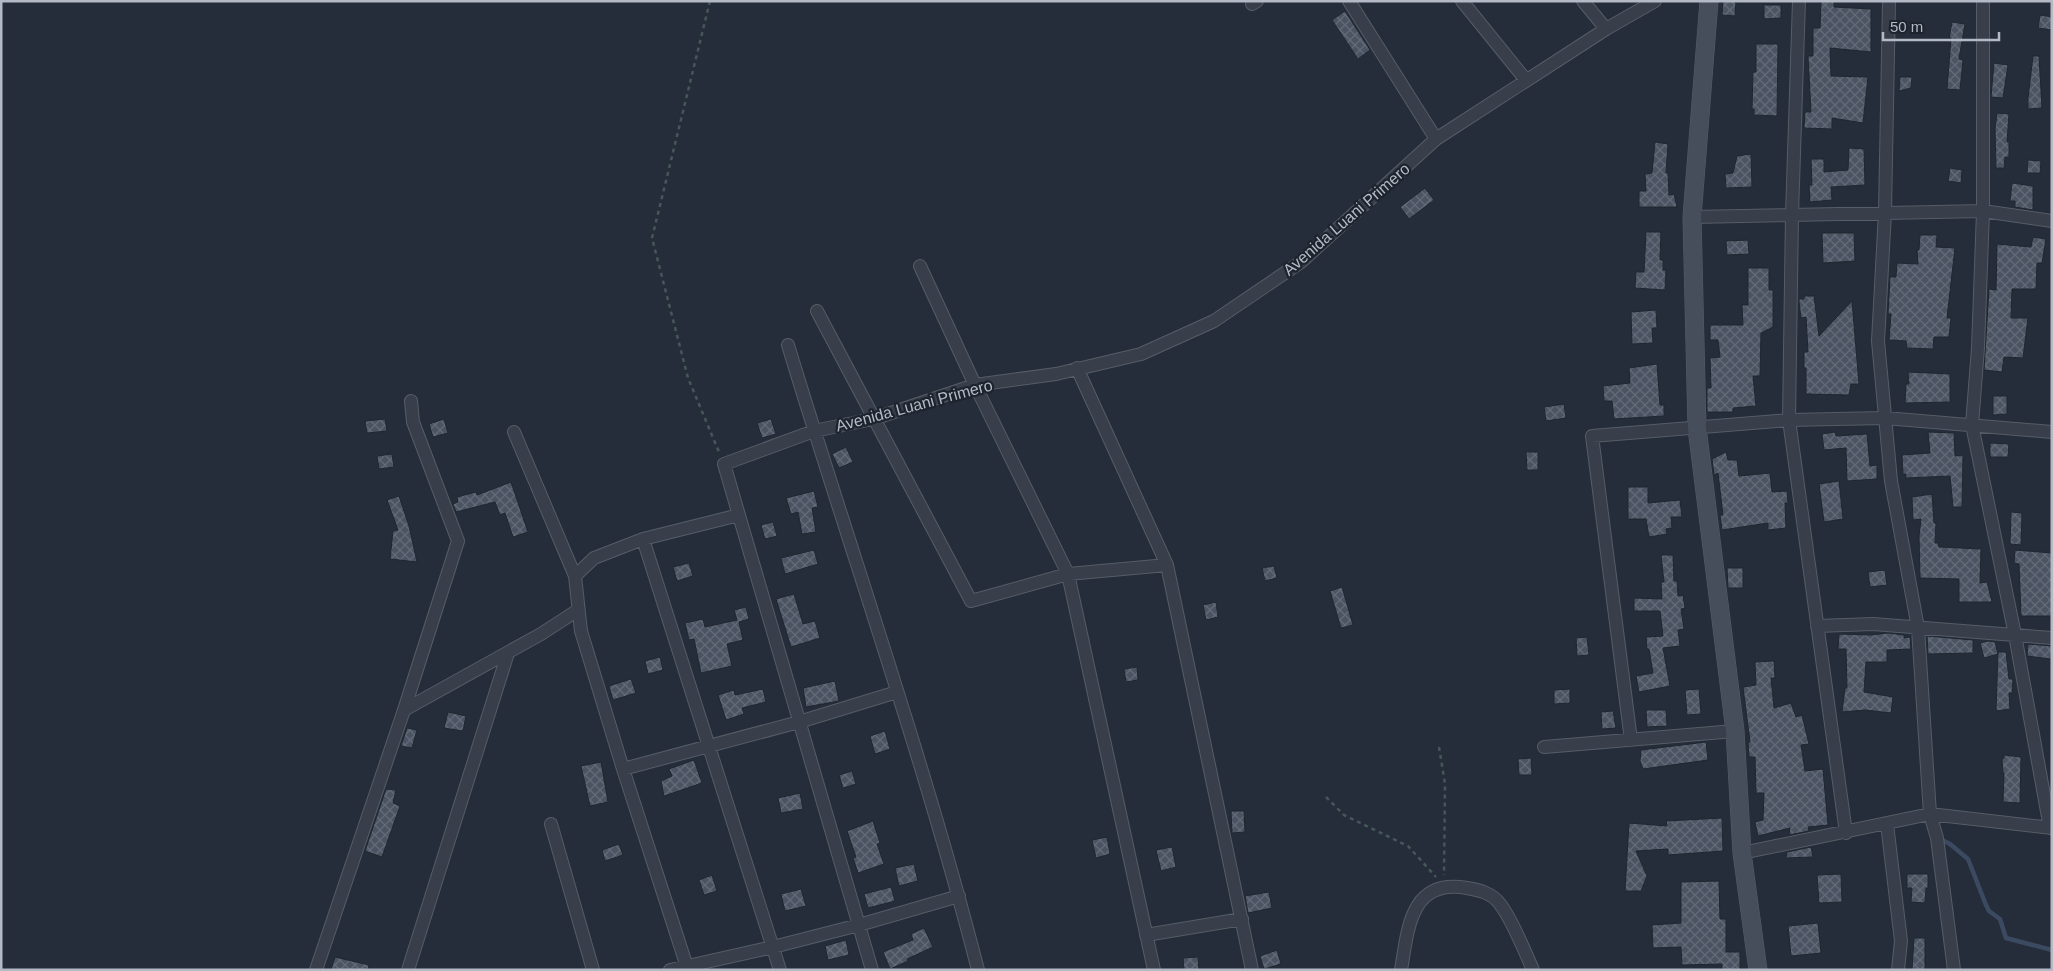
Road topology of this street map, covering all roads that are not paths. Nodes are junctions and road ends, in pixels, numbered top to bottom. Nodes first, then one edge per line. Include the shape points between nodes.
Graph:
1 (1349, 1) edge
2 (1462, 1) edge
3 (1583, 1) edge
4 (1655, 1) edge
5 (1709, 1) edge
6 (1799, 1) edge
7 (1889, 1) edge
8 (1983, 2) edge
9 (1606, 29) junction
10 (1526, 80) junction
11 (1436, 139) junction
12 (1983, 211) junction
13 (1885, 212) junction
14 (1792, 214) junction
15 (1692, 217) junction
16 (2052, 221) edge
17 (920, 266) dead end
18 (817, 312) dead end
19 (788, 345) dead end
20 (1077, 368) junction
21 (975, 385) junction
22 (411, 401) dead end
23 (1885, 418) junction
24 (873, 419) junction
25 (1789, 420) junction
26 (1972, 425) junction
27 (1697, 428) junction
28 (814, 431) junction
29 (514, 432) dead end
30 (2052, 432) edge
31 (739, 515) junction
32 (643, 539) junction
33 (1167, 565) junction
34 (1068, 574) junction
35 (575, 576) junction
36 (578, 610) junction
37 (1817, 626) junction
38 (1918, 628) junction
39 (2015, 635) junction
40 (2052, 638) edge
41 (508, 653) junction
42 (897, 692) junction
43 (404, 710) junction
44 (800, 722) junction
45 (1735, 731) junction
46 (1631, 740) junction
47 (709, 746) junction
48 (1544, 747) dead end
49 (622, 769) junction
50 (1930, 814) junction
51 (551, 824) dead end
52 (1886, 824) junction
53 (2051, 828) edge
54 (1846, 833) junction
55 (1742, 853) junction
56 (959, 896) junction
57 (1242, 919) junction
58 (859, 925) junction
59 (1146, 935) junction
60 (773, 947) junction
61 (687, 967) edge
62 (316, 970) edge
63 (408, 970) edge
64 (593, 970) edge
65 (670, 970) edge
66 (780, 970) edge
67 (872, 970) edge
68 (978, 970) edge
69 (1154, 970) edge
70 (1252, 970) edge
71 (1401, 970) edge
72 (1533, 970) edge
73 (1758, 970) edge
74 (1898, 970) edge
75 (1954, 970) edge

1 - 11 street
2 - 10 street
3 - 9 street
4 - 9 street, Avenida Luani Primero
5 - 15 street
6 - 14 street
7 - 13 street
8 - 12 street
9 - 10 street, Avenida Luani Primero
10 - 11 street, Avenida Luani Primero
11 - 20 street, Avenida Luani Primero via 1301,262 1214,321 1141,354
12 - 13 street
12 - 16 street
12 - 26 street
13 - 14 street
13 - 23 street via 1878,341
14 - 15 street
14 - 25 street
15 - 27 street
17 - 21 street
18 - 24 street
19 - 28 street
20 - 21 street, Avenida Luani Primero
20 - 33 street
21 - 24 street, Avenida Luani Primero
21 - 34 street
22 - 43 street via 413,422 458,541
23 - 25 street
23 - 26 street
23 - 38 street via 1891,481
24 - 28 street, Avenida Luani Primero
24 - 34 street via 971,601
25 - 27 street
25 - 37 street
26 - 30 street
26 - 39 street
27 - 45 street
27 - 46 street via 1592,436
28 - 31 street, Avenida Luani Primero via 724,464
28 - 42 street
29 - 35 street
31 - 32 street
31 - 44 street
32 - 35 street via 594,558
32 - 47 street
33 - 34 street
33 - 57 street
34 - 59 street
35 - 36 street
36 - 41 street
36 - 49 street via 581,631
37 - 38 street via 1873,624
37 - 54 street
38 - 39 street
38 - 50 street
39 - 40 street
39 - 53 street
41 - 43 street
41 - 63 street
42 - 44 street
42 - 56 street
43 - 62 street
44 - 47 street
44 - 58 street
45 - 46 street
45 - 55 street
46 - 48 street
47 - 49 street
47 - 60 street
49 - 61 street
50 - 52 street
50 - 53 street
50 - 75 street via 1937,838
51 - 64 street
52 - 54 street
52 - 74 street via 1901,941
54 - 55 street
55 - 73 street
56 - 58 street
56 - 68 street
57 - 59 street
57 - 70 street
58 - 60 street
58 - 67 street
59 - 69 street
60 - 61 street
60 - 66 street
61 - 65 street
71 - 72 street via 1414,908 1426,894 1444,886 1484,891 1500,903

